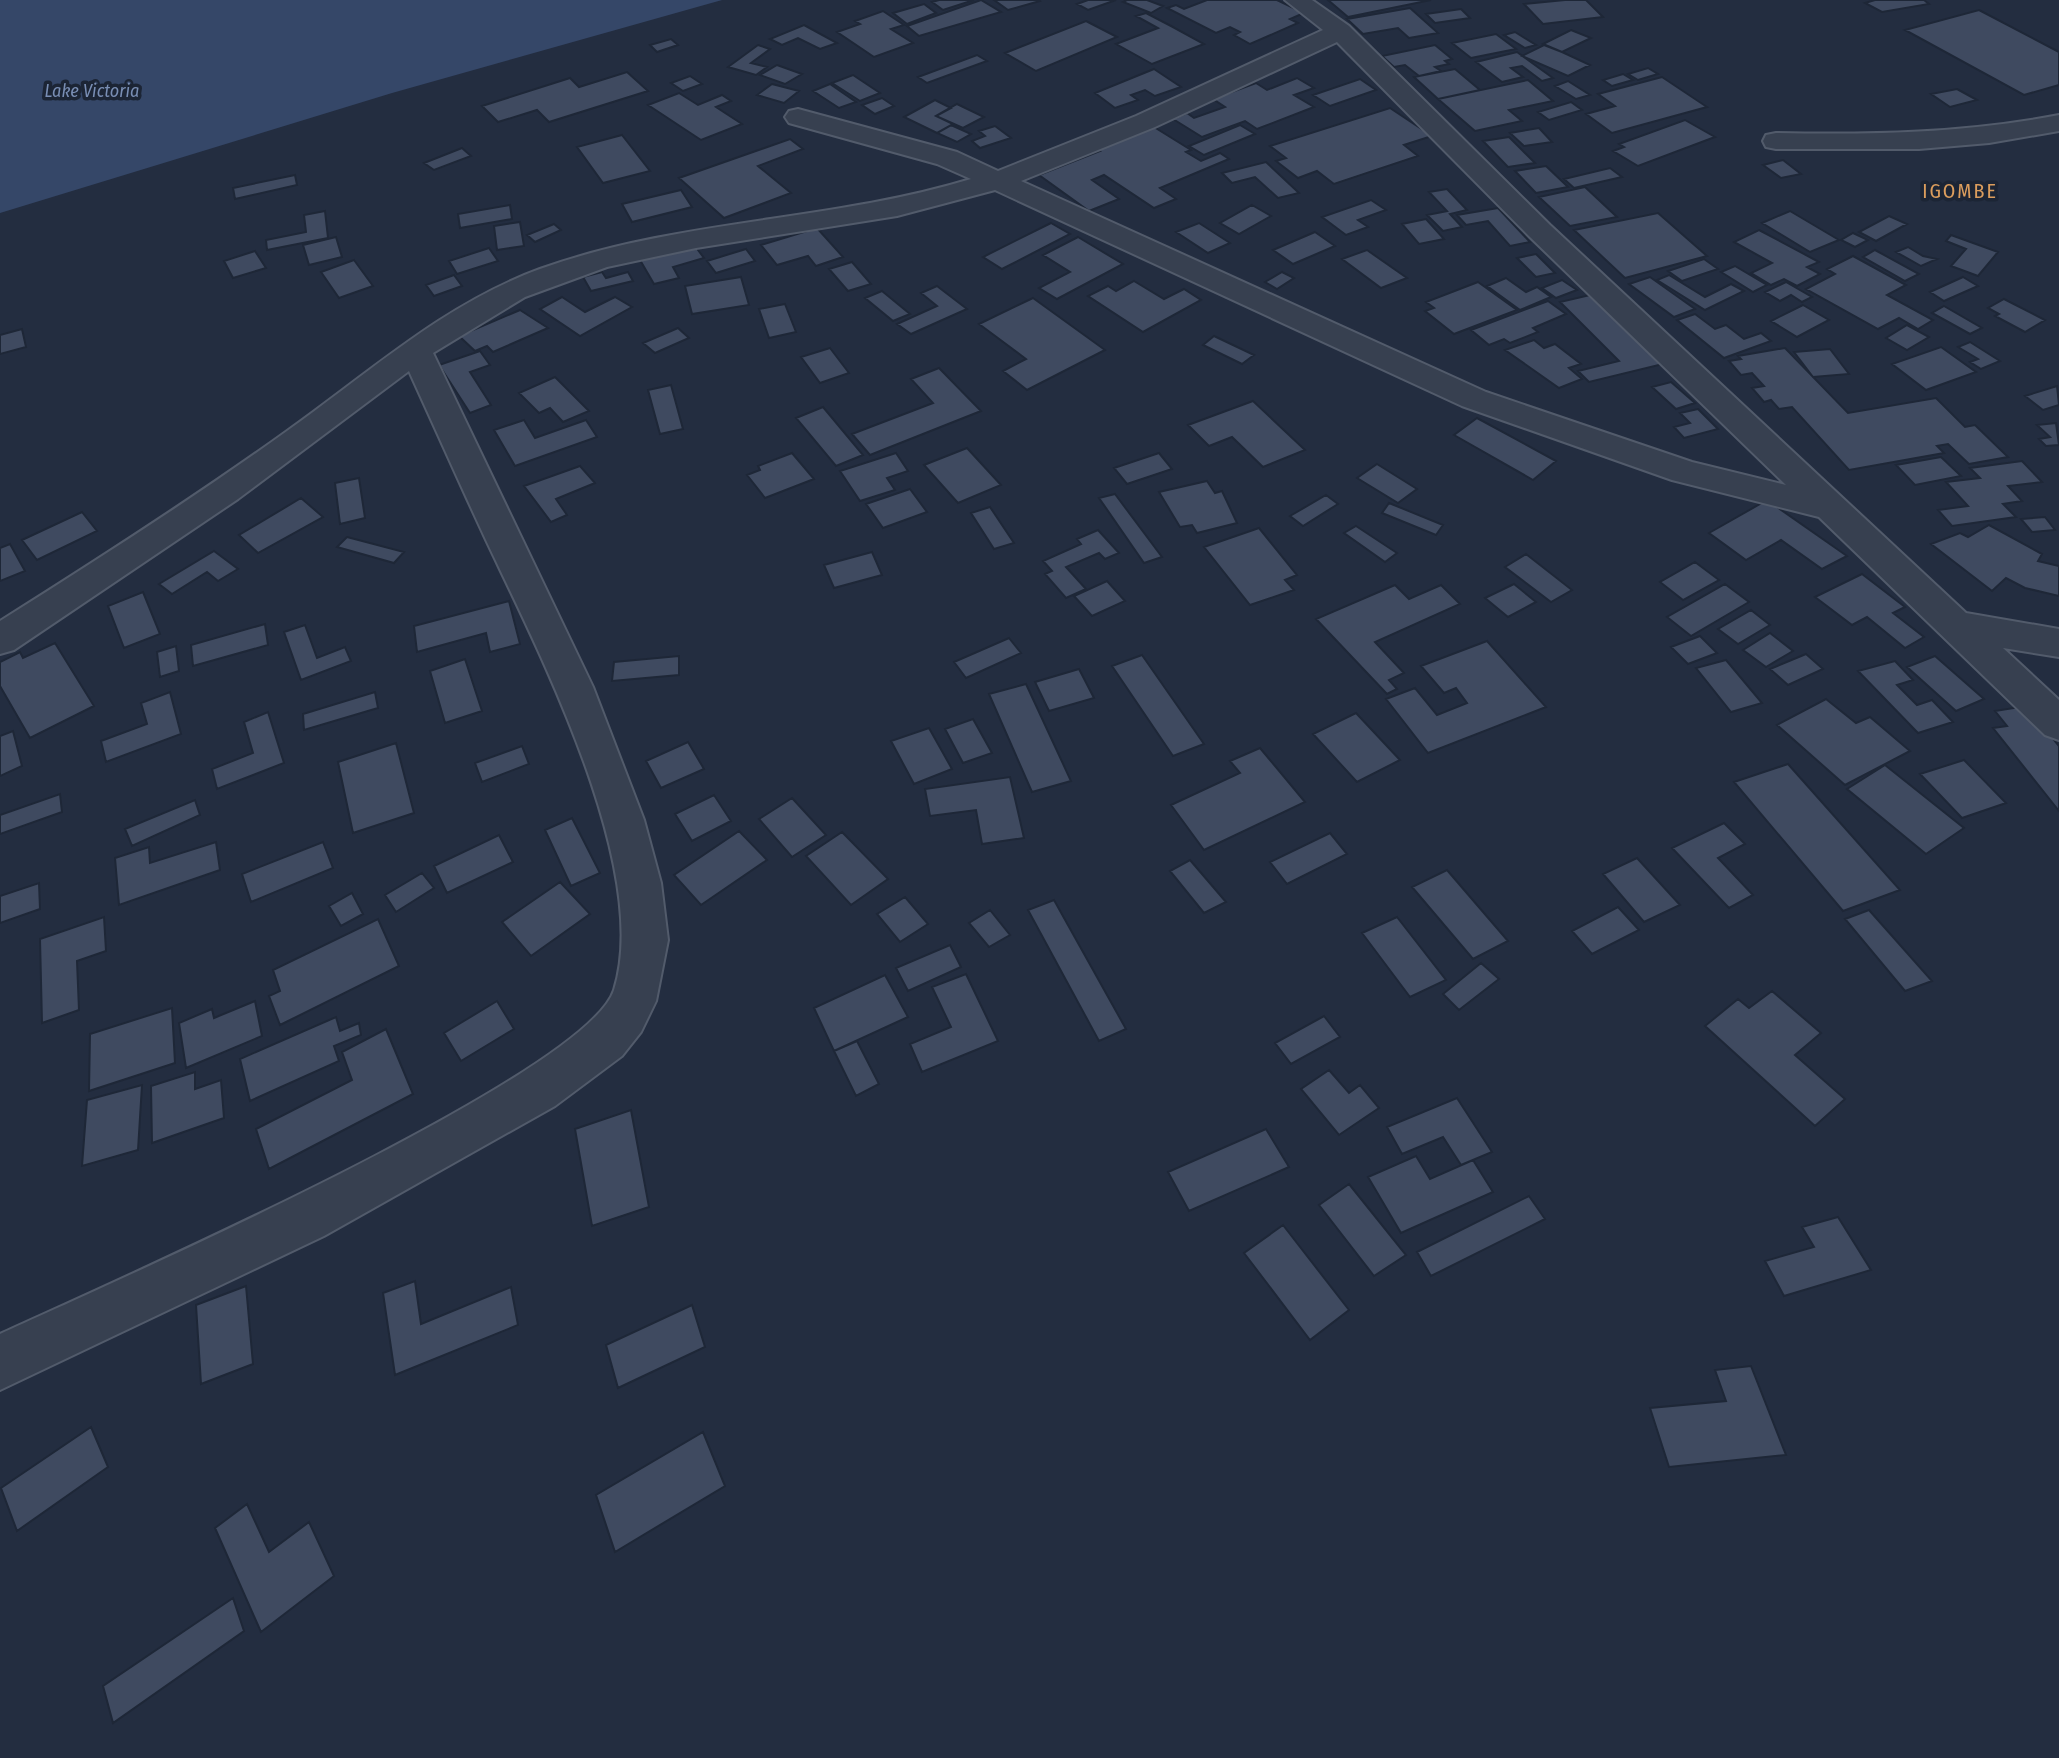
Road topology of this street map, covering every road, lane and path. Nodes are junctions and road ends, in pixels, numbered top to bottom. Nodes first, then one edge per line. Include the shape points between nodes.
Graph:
1 (1297, 0) edge
2 (1340, 31) junction
3 (798, 117) dead end
4 (2059, 123) edge
5 (1776, 141) dead end
6 (998, 180) junction
7 (415, 348) junction
8 (1832, 508) junction
9 (1960, 626) junction
10 (0, 640) edge
11 (2059, 643) edge
12 (2059, 724) edge
13 (0, 1362) edge

1 - 2 street
2 - 6 street
2 - 8 street via 1540,231
3 - 6 street via 919,147
4 - 5 street via 1933,142
6 - 7 street via 894,208 704,238 595,262 506,295
6 - 8 street via 1474,399 1684,472
7 - 10 street via 261,466
7 - 13 street via 589,723 637,879 645,937 639,985 620,1024 565,1073 428,1154
8 - 9 street
9 - 11 street
9 - 12 street

